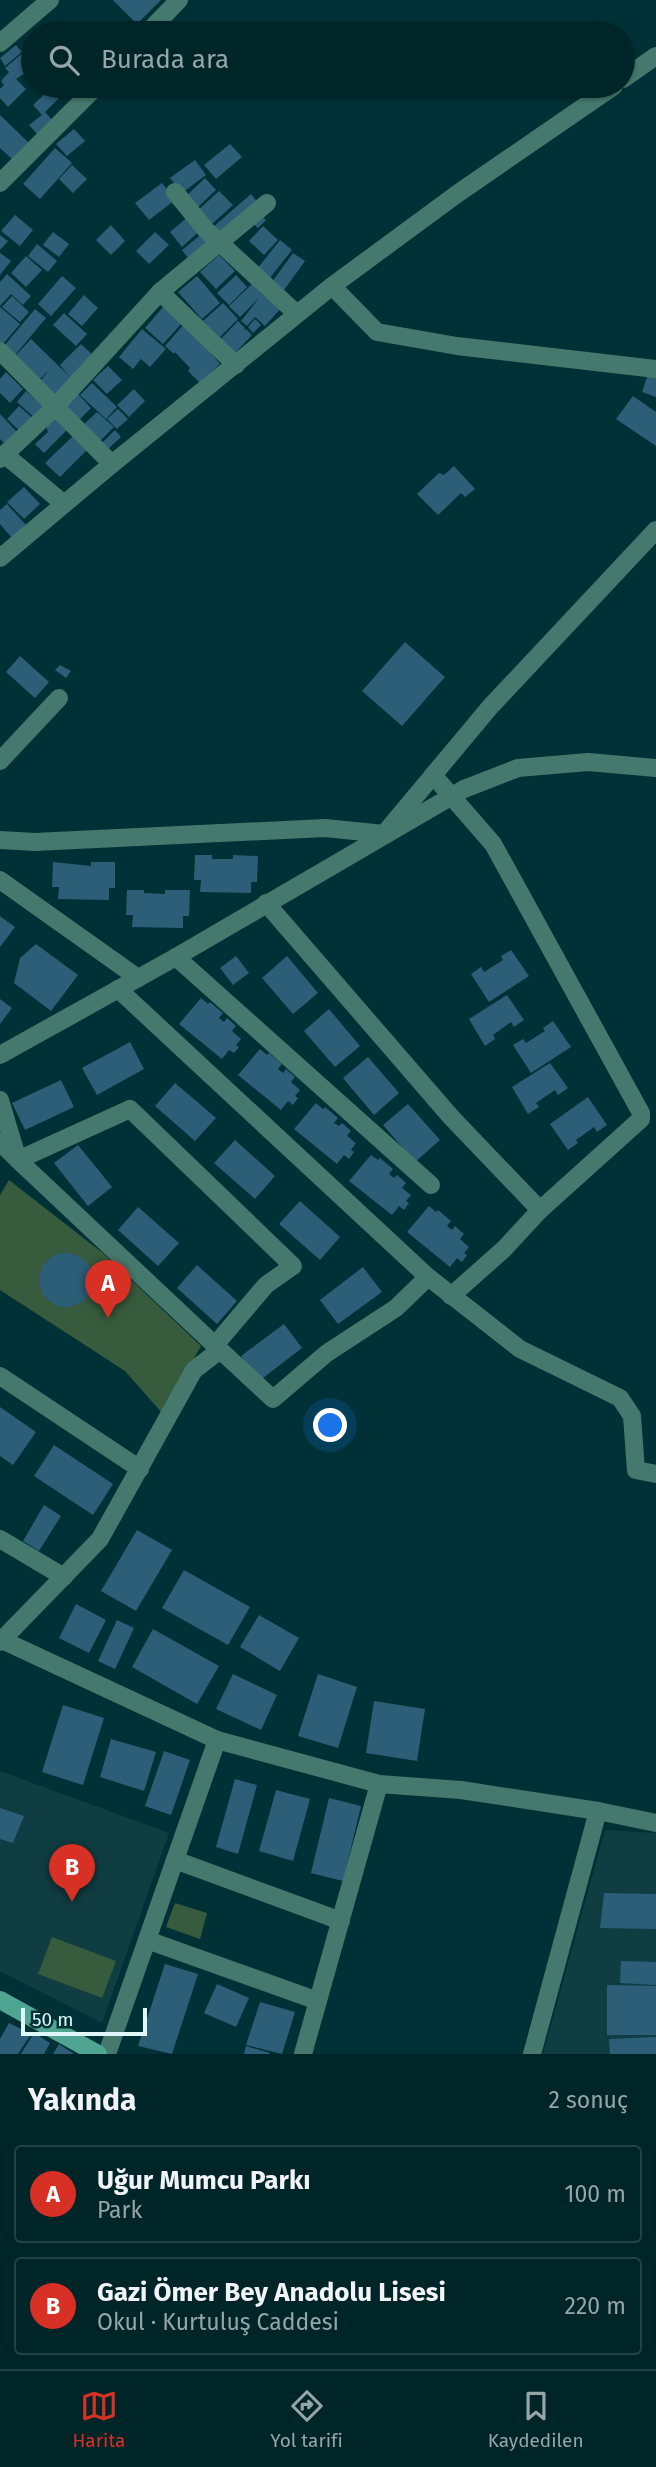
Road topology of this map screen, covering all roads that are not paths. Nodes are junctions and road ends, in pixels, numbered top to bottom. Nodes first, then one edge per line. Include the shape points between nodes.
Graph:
1 (50, 0) edge
2 (179, 0) edge
3 (35, 21) edge
4 (159, 21) edge
5 (21, 34) edge
6 (0, 43) edge
7 (656, 56) edge
8 (635, 71) edge
9 (80, 98) edge
10 (597, 98) edge
11 (0, 183) edge
12 (175, 192) dead end
13 (267, 203) dead end
14 (221, 243) junction
15 (332, 286) junction
16 (160, 292) junction
17 (297, 314) junction
18 (0, 351) edge
19 (236, 365) junction
20 (656, 369) edge
21 (54, 408) junction
22 (2, 456) edge
23 (112, 464) junction
24 (64, 504) junction
25 (656, 530) edge
26 (0, 558) edge
27 (59, 698) dead end
28 (0, 761) edge
29 (656, 768) edge
30 (433, 775) junction
31 (450, 796) junction
32 (384, 834) junction
33 (0, 840) edge
34 (0, 880) edge
35 (266, 904) junction
36 (176, 957) junction
37 (138, 978) junction
38 (118, 989) junction
39 (0, 1055) edge
40 (0, 1100) edge
41 (0, 1142) edge
42 (18, 1160) junction
43 (431, 1185) dead end
44 (540, 1210) junction
45 (428, 1277) junction
46 (451, 1296) junction
47 (218, 1348) junction
48 (0, 1376) edge
49 (140, 1469) junction
50 (656, 1474) edge
51 (0, 1539) edge
52 (64, 1577) junction
53 (1, 1641) edge
54 (217, 1740) junction
55 (379, 1784) junction
56 (598, 1811) junction
57 (656, 1823) edge
58 (175, 1860) junction
59 (341, 1921) junction
60 (147, 1940) junction
61 (0, 2000) edge
62 (318, 2001) junction
63 (98, 2054) edge
64 (107, 2054) edge
65 (303, 2054) edge
66 (532, 2054) edge

1 - 3 street
2 - 4 street
5 - 6 street
7 - 8 street
9 - 11 street
10 - 15 street
12 - 14 street
13 - 14 street
14 - 16 street
14 - 17 street
15 - 17 street
15 - 20 street via 377,332
16 - 19 street
16 - 21 street
17 - 19 street
18 - 21 street
19 - 23 street
21 - 22 street
21 - 23 street
22 - 24 street
23 - 24 street
24 - 26 street
25 - 30 street via 490,707
27 - 28 street
29 - 31 street via 588,762 518,768
30 - 31 street
30 - 32 street
31 - 32 street
31 - 44 street via 493,844 641,1113 641,1119
32 - 33 street via 325,828
32 - 35 street
34 - 37 street
35 - 36 street
35 - 44 street via 451,1117
36 - 37 street
36 - 43 street
37 - 38 street
38 - 39 street
38 - 45 street
40 - 42 street
41 - 42 street
42 - 47 street
42 - 47 street via 130,1109 293,1266 267,1285
44 - 46 street via 505,1250
45 - 46 street
45 - 47 street via 396,1308 327,1353 273,1399
46 - 50 street via 520,1349 620,1398 632,1416 636,1470
47 - 49 street via 194,1370
48 - 49 street
49 - 52 street via 100,1539
51 - 52 street
52 - 53 street
53 - 54 street
54 - 55 street
54 - 58 street
55 - 56 street via 461,1790
55 - 59 street
56 - 57 street
56 - 66 street
58 - 59 street
58 - 60 street
59 - 62 street
60 - 62 street
60 - 64 street
61 - 63 street
62 - 65 street

